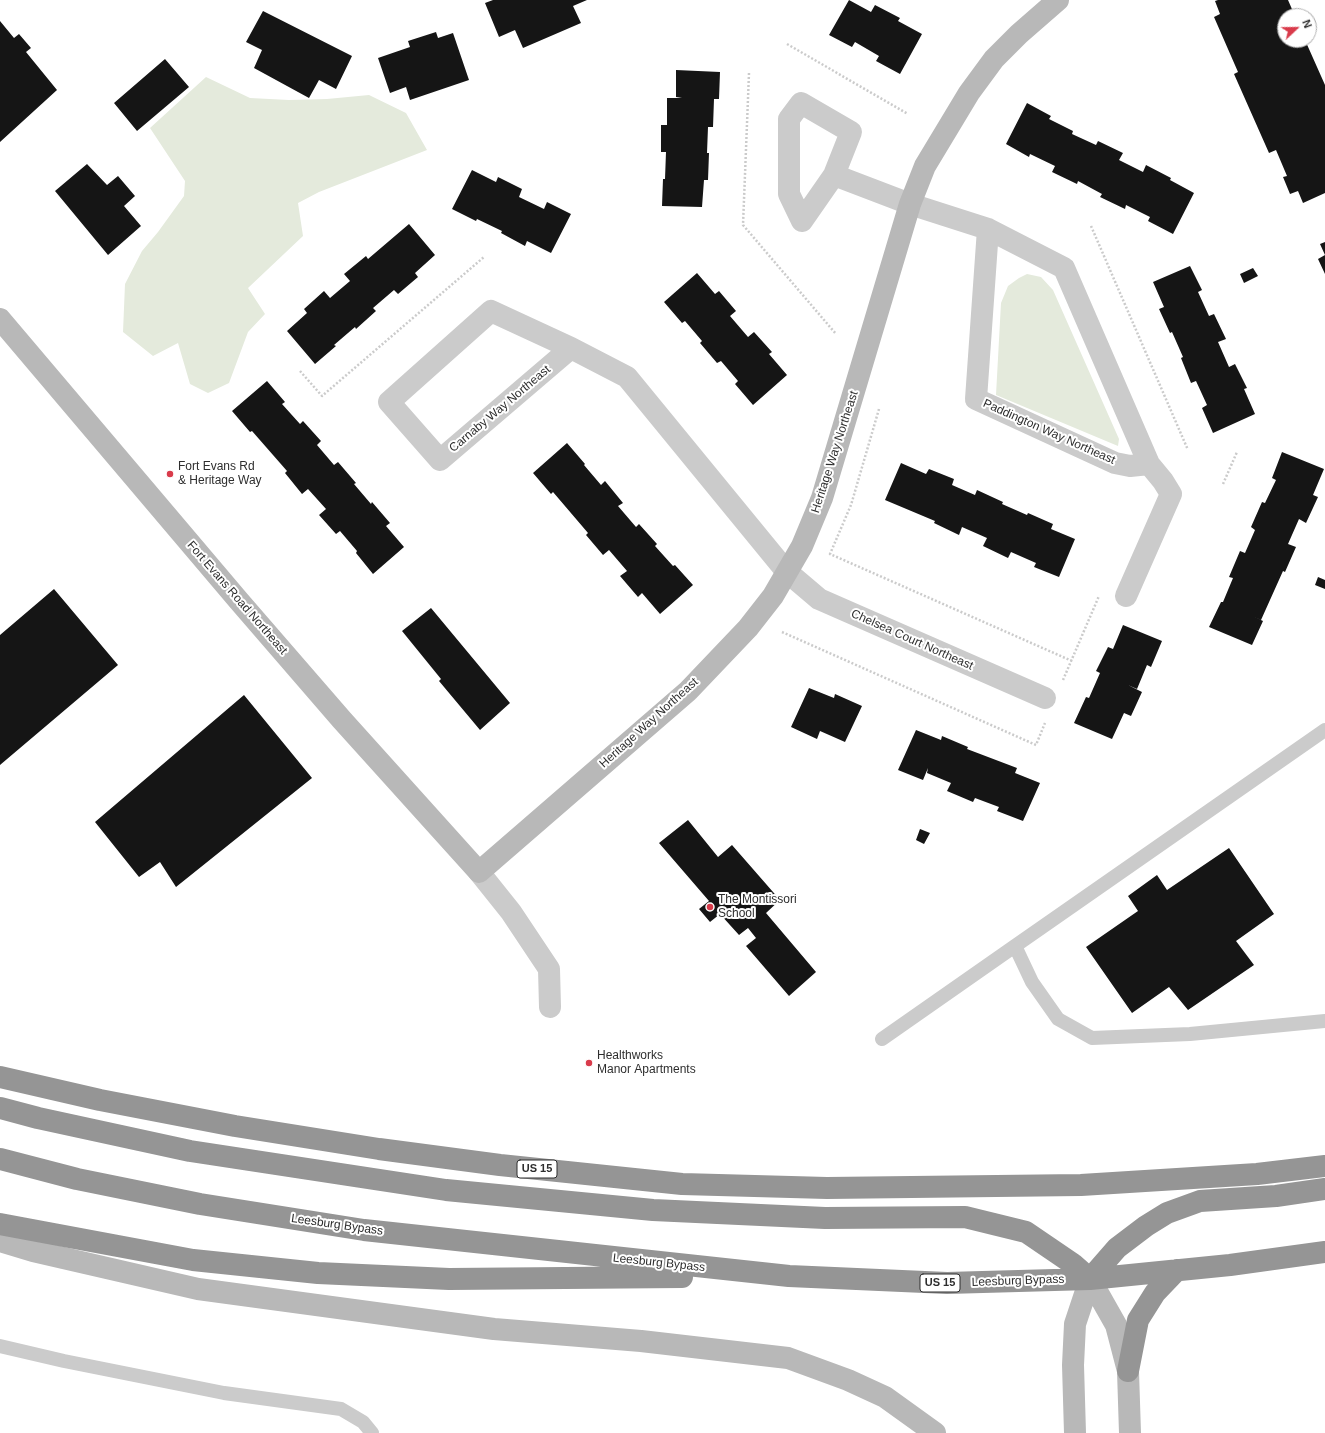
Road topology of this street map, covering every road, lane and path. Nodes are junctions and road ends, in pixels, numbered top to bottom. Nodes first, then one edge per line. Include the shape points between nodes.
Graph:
1 (1058, 0) edge
2 (788, 44) dead end
3 (908, 114) dead end
4 (834, 175) junction
5 (910, 204) junction
6 (1091, 226) dead end
7 (988, 229) junction
8 (484, 258) dead end
9 (0, 320) edge
10 (571, 348) junction
11 (300, 371) dead end
12 (879, 409) dead end
13 (1188, 450) dead end
14 (1237, 452) dead end
15 (1149, 464) junction
16 (1222, 484) dead end
17 (786, 570) junction
18 (1126, 596) dead end
19 (1072, 661) dead end
20 (1045, 698) dead end
21 (1325, 730) edge
22 (479, 872) junction
23 (1015, 946) junction
24 (550, 1007) dead end
25 (1325, 1021) edge
26 (882, 1039) dead end
27 (0, 1077) edge
28 (0, 1108) edge
29 (0, 1159) edge
30 (1325, 1166) edge
31 (1325, 1189) edge
32 (0, 1224) edge
33 (0, 1241) edge
34 (1325, 1252) edge
35 (1177, 1270) junction
36 (789, 1276) junction
37 (1090, 1278) junction
38 (0, 1346) edge
39 (1128, 1371) junction
40 (372, 1433) edge
41 (935, 1433) edge
42 (1075, 1433) edge
43 (1130, 1433) edge

1 - 5 street, Heritage Way Northeast via 994,58 969,93 925,166
2 - 3 path
4 - 4 street via 802,221 789,194 789,119 801,103 851,132
4 - 5 street
5 - 7 street
5 - 17 street, Heritage Way Northeast via 822,498 802,546
6 - 13 path
7 - 15 street via 1064,268
7 - 15 street, Paddington Way Northeast via 976,399 1115,463 1130,466
8 - 11 path via 322,396
9 - 22 street, Fort Evans Road Northeast via 332,708
10 - 10 street, Carnaby Way Northeast via 440,460 389,402 491,310
10 - 17 street, Carnaby Way Northeast via 627,377
12 - 19 path via 851,505 830,554
14 - 16 path
15 - 18 street via 1171,494
17 - 20 street, Chelsea Court Northeast via 819,599
17 - 22 street, Heritage Way Northeast via 773,596 748,628 688,691
21 - 23 lane
22 - 24 street via 511,912 549,969
23 - 25 lane via 1032,982 1058,1019 1092,1038 1190,1034
23 - 26 lane
27 - 30 highway, US 15 via 100,1100 235,1126 379,1149 500,1165 682,1184 827,1188 1081,1186 1257,1174
28 - 37 highway via 190,1150 446,1190 653,1210 826,1218 965,1217 1026,1232
29 - 36 highway, Leesburg Bypass / US 15 via 78,1179 200,1204 364,1230
31 - 37 highway via 1276,1196 1200,1201 1167,1213 1117,1248
32 - 36 highway via 192,1260 318,1273 449,1279
33 - 41 street via 198,1289 494,1329 641,1341 788,1358 885,1397
34 - 35 highway, Leesburg Bypass / US 15
35 - 37 highway, Leesburg Bypass / US 15
35 - 39 highway via 1156,1293 1138,1320
36 - 37 highway, Leesburg Bypass / US 15 via 947,1283
37 - 39 street via 1116,1325
37 - 42 street via 1075,1324
38 - 40 lane via 224,1393 341,1409 363,1422
39 - 43 street

